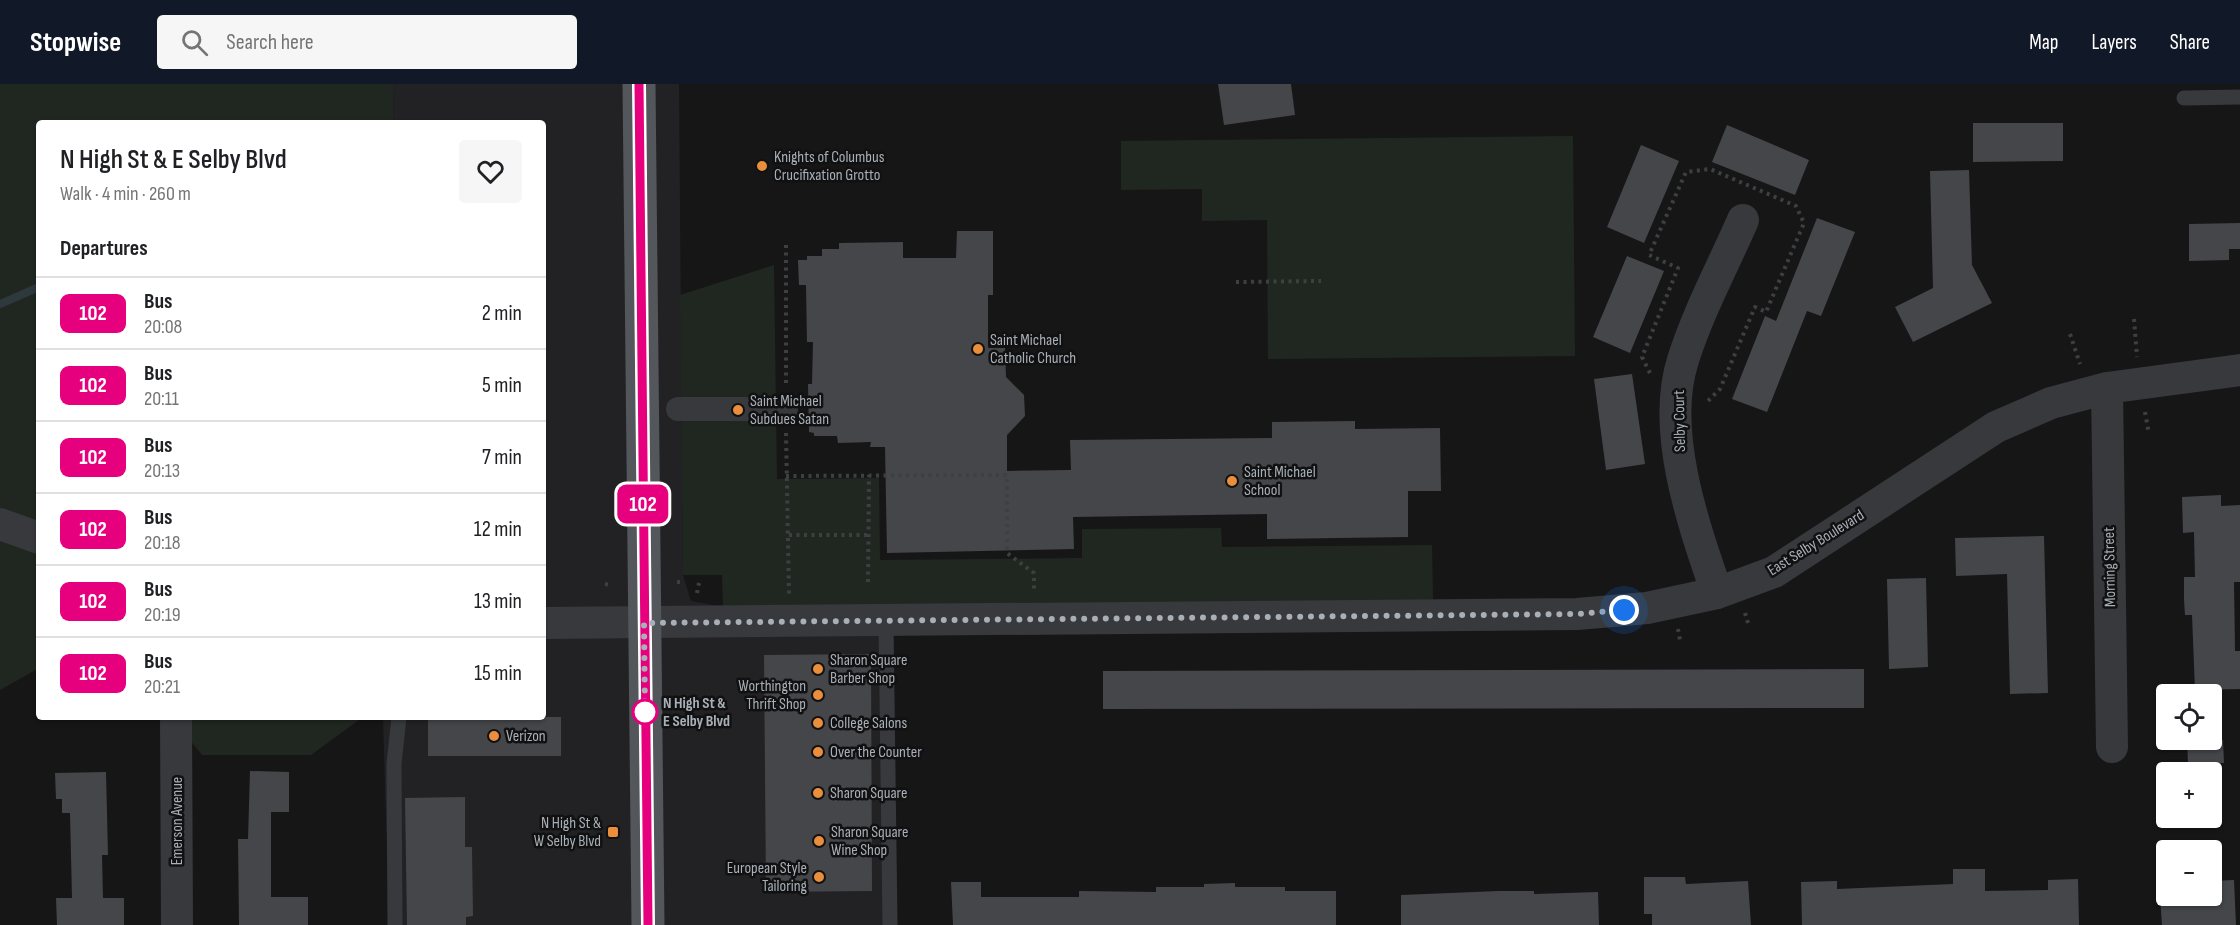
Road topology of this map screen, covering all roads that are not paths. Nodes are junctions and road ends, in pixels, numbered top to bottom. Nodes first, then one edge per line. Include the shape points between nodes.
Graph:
1 (639, 84) edge
2 (2240, 97) edge
3 (2184, 98) dead end
4 (1743, 220) dead end
5 (2240, 370) edge
6 (2095, 381) junction
7 (678, 409) dead end
8 (786, 409) dead end
9 (0, 524) edge
10 (36, 537) edge
11 (1717, 593) junction
12 (886, 621) junction
13 (546, 623) edge
14 (644, 623) junction
15 (176, 720) edge
16 (399, 720) edge
17 (2112, 747) dead end
18 (177, 925) edge
19 (395, 925) edge
20 (648, 925) edge
21 (890, 925) edge

1 - 14 main road
2 - 3 lane
4 - 11 street, Selby Court via 1683,361 1676,400 1678,450
5 - 6 street, East Selby Boulevard
6 - 11 street, East Selby Boulevard via 1996,427 1774,572
6 - 17 street, Morning Street
7 - 8 street
9 - 10 street
11 - 12 street, East Selby Boulevard via 1647,608 1577,614
12 - 14 street, East Selby Boulevard
12 - 21 lane
13 - 14 street, East Selby Boulevard
14 - 20 main road
15 - 18 street, Emerson Avenue
16 - 19 lane via 394,765

